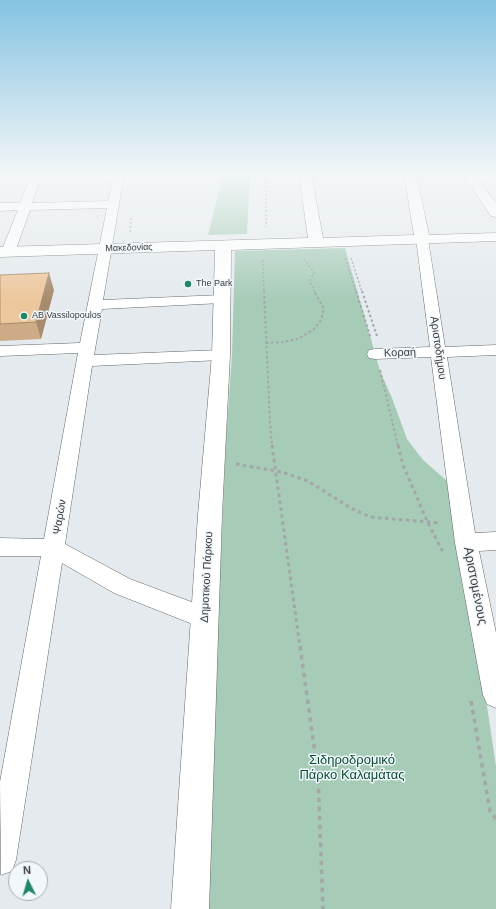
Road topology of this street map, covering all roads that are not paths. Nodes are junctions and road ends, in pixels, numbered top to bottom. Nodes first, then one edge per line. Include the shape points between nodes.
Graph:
1 (19, 216) edge
2 (112, 216) edge
3 (312, 216) edge
4 (418, 216) edge
5 (496, 237) edge
6 (422, 239) junction
7 (316, 242) junction
8 (223, 245) junction
9 (105, 249) junction
10 (4, 252) edge
11 (222, 299) junction
12 (95, 305) junction
13 (496, 350) edge
14 (0, 351) edge
15 (438, 351) junction
16 (375, 354) road end
17 (86, 355) junction
18 (221, 355) junction
19 (464, 533) junction
20 (496, 541) edge
21 (0, 547) edge
22 (54, 549) junction
23 (205, 618) junction
24 (496, 695) edge
25 (1, 860) dead end
26 (190, 909) edge

1 - 10 street
2 - 9 street, Ψαρών
3 - 7 street
4 - 6 street, Αριστοδήμου
5 - 6 street, Μακεδονίας
6 - 7 street, Μακεδονίας
6 - 15 street, Αριστοδήμου
7 - 8 street, Μακεδονίας via 262,248
8 - 9 street, Μακεδονίας
8 - 11 street, Δημοτικού Πάρκου
9 - 10 street, Μακεδονίας
9 - 12 street, Ψαρών
11 - 12 street
11 - 18 street, Δημοτικού Πάρκου
12 - 17 street, Ψαρών
13 - 15 street, Κοραή
14 - 17 street
15 - 16 street, Κοραή
15 - 19 street, Αριστοδήμου
17 - 18 street
17 - 22 street, Ψαρών
18 - 23 street, Δημοτικού Πάρκου
19 - 20 street
19 - 24 street, Αριστομένους
21 - 22 street
22 - 23 street via 116,583
22 - 25 street, Ψαρών
23 - 26 street, Δημοτικού Πάρκου

